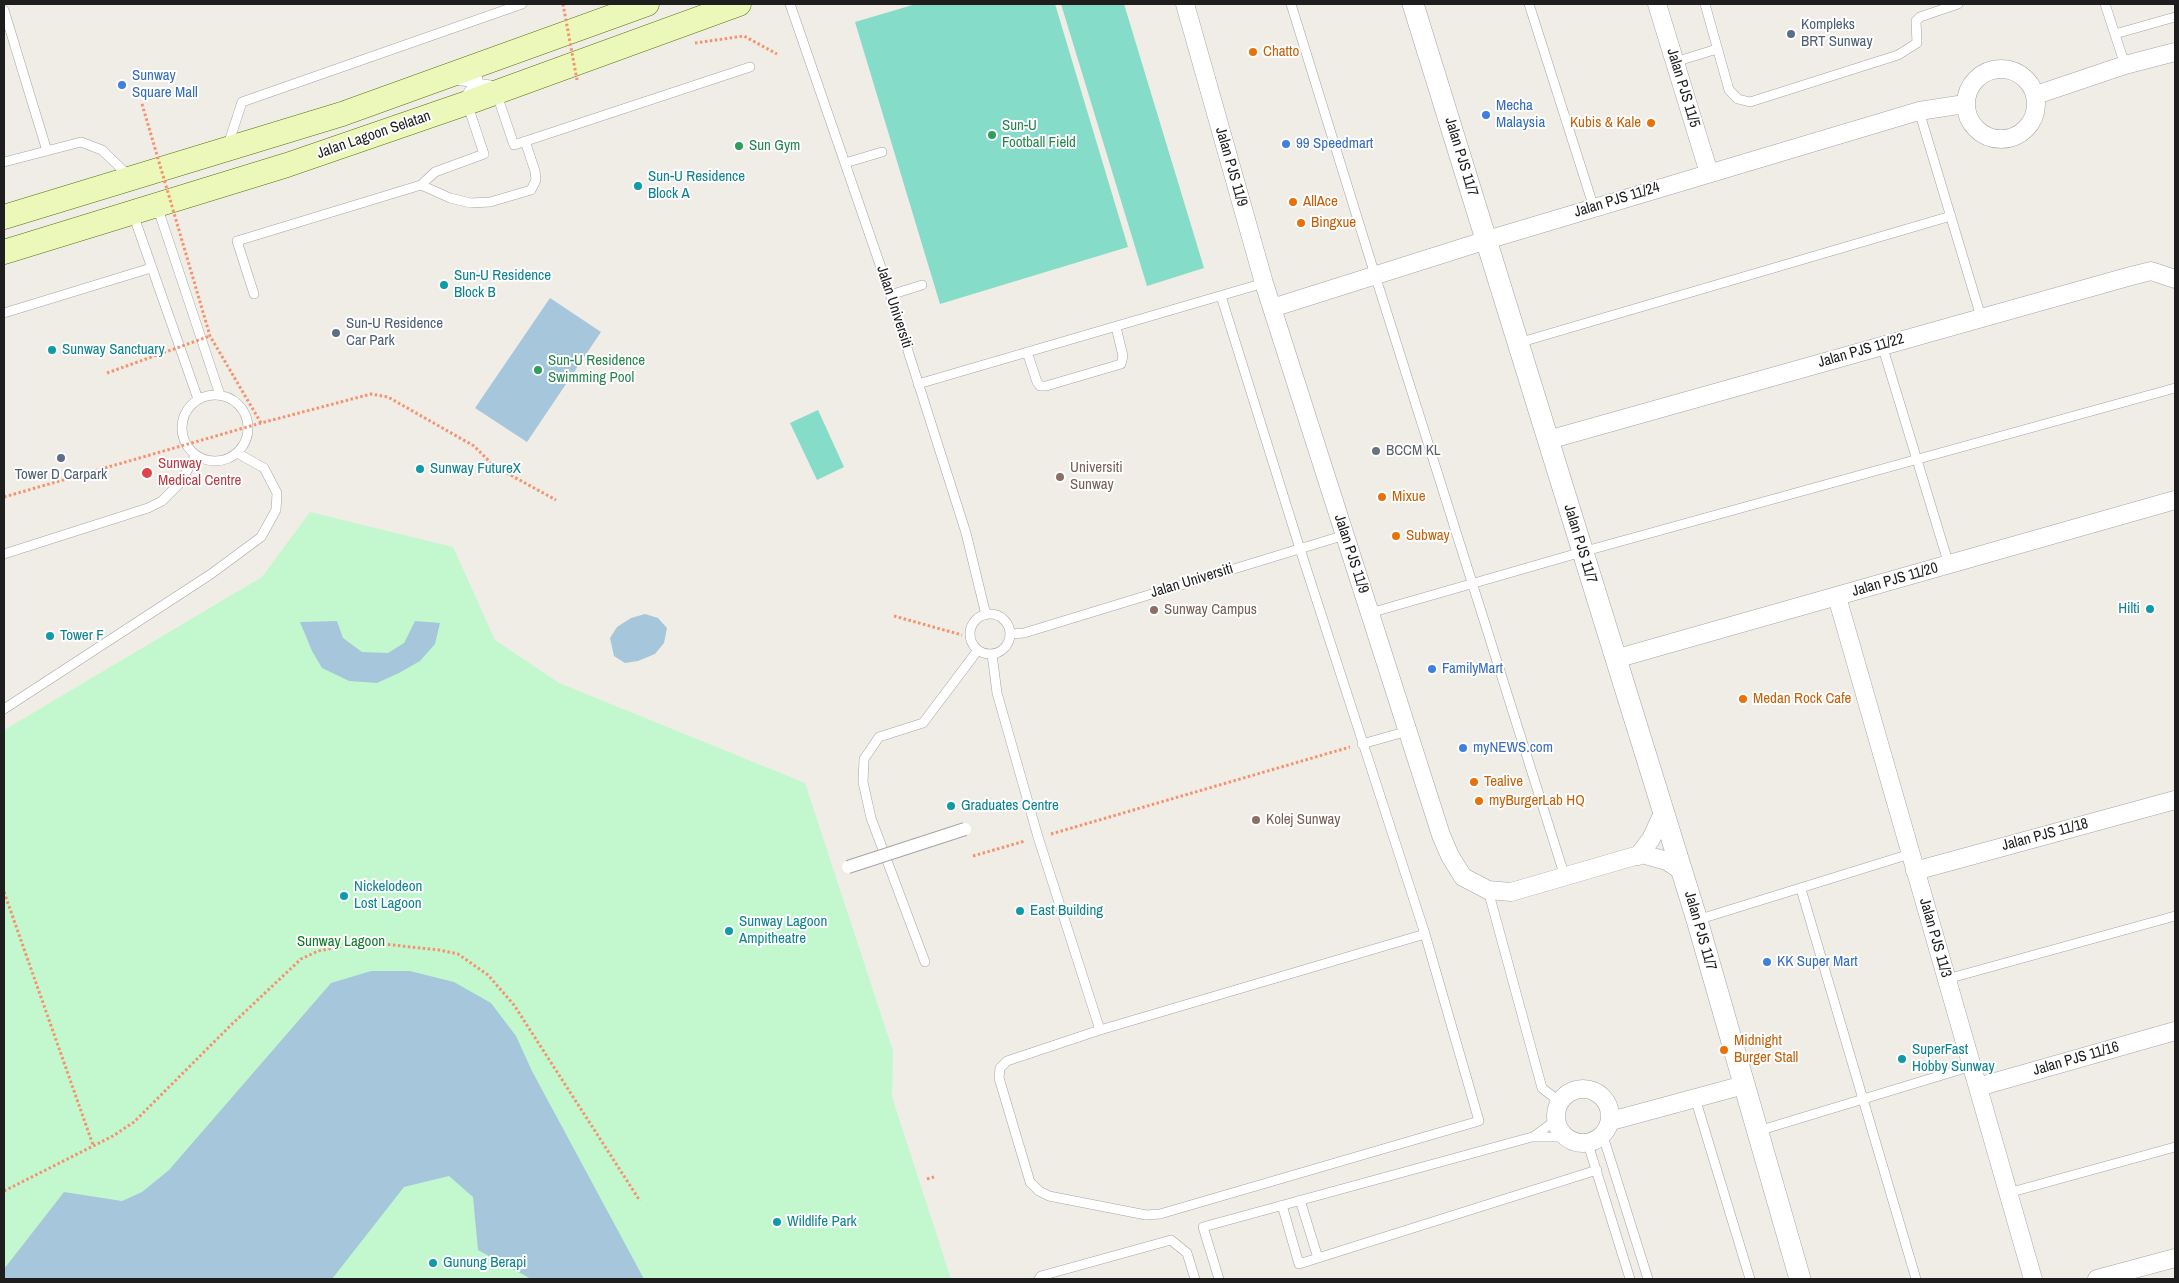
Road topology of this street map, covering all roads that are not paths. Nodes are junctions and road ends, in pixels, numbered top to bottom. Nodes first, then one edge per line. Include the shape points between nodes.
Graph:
1 (522, 4) edge
2 (647, 4) edge
3 (739, 4) edge
4 (790, 4) edge
5 (1185, 4) edge
6 (1291, 4) edge
7 (1413, 4) edge
8 (1529, 4) edge
9 (1657, 4) edge
10 (1705, 4) edge
11 (1958, 4) edge
12 (2105, 4) edge
13 (4, 10) edge
14 (2175, 17) edge
15 (2115, 34) junction
16 (1717, 48) junction
17 (2175, 52) edge
18 (501, 57) junction
19 (1675, 62) junction
20 (2125, 65) junction
21 (750, 67) dead end
22 (443, 78) junction
23 (479, 93) junction
24 (2036, 95) junction
25 (1965, 104) junction
26 (1919, 111) junction
27 (525, 141) junction
28 (226, 150) junction
29 (47, 151) junction
30 (882, 152) dead end
31 (4, 162) edge
32 (845, 163) junction
33 (1709, 173) junction
34 (131, 179) junction
35 (421, 184) junction
36 (157, 206) junction
37 (1594, 208) junction
38 (133, 214) junction
39 (1951, 216) junction
40 (4, 217) edge
41 (1487, 240) junction
42 (4, 252) edge
43 (151, 268) junction
44 (1375, 275) junction
45 (2175, 279) edge
46 (1264, 283) junction
47 (922, 285) dead end
48 (254, 294) dead end
49 (890, 295) junction
50 (1221, 296) junction
51 (1272, 308) junction
52 (4, 313) edge
53 (1981, 316) junction
54 (1116, 326) junction
55 (1518, 343) junction
56 (1882, 345) junction
57 (1027, 352) junction
58 (918, 384) junction
59 (2175, 388) edge
60 (220, 395) junction
61 (198, 399) junction
62 (1548, 440) junction
63 (237, 453) junction
64 (196, 454) junction
65 (1916, 460) junction
66 (2175, 500) edge
67 (1345, 535) junction
68 (1300, 549) junction
69 (1582, 552) junction
70 (4, 554) edge
71 (1949, 565) junction
72 (1472, 584) junction
73 (1837, 597) junction
74 (1370, 613) junction
75 (986, 615) junction
76 (1010, 634) junction
77 (978, 650) junction
78 (992, 654) junction
79 (1615, 660) junction
80 (4, 709) edge
81 (1408, 731) junction
82 (1362, 744) junction
83 (2175, 800) edge
84 (1663, 813) junction
85 (965, 829) dead end
86 (1638, 856) junction
87 (1913, 863) junction
88 (848, 867) dead end
89 (1682, 871) junction
90 (1565, 877) junction
91 (1801, 889) junction
92 (1488, 890) junction
93 (2175, 916) edge
94 (1697, 920) junction
95 (1425, 934) junction
96 (925, 962) dead end
97 (1947, 979) junction
98 (1100, 1030) junction
99 (2175, 1031) edge
100 (1972, 1066) junction
101 (1744, 1085) junction
102 (1978, 1087) junction
103 (1695, 1098) junction
104 (1863, 1099) junction
105 (1560, 1102) junction
106 (1556, 1120) junction
107 (1758, 1131) junction
108 (1601, 1134) junction
109 (1532, 1137) junction
110 (1564, 1137) junction
111 (2175, 1147) edge
112 (1596, 1170) junction
113 (2008, 1193) junction
114 (1300, 1200) junction
115 (1282, 1205) junction
116 (1318, 1258) junction
117 (2175, 1258) edge
118 (1039, 1279) edge
119 (1194, 1279) edge
120 (1218, 1279) edge
121 (1630, 1279) edge
122 (1648, 1279) edge
123 (1750, 1279) edge
124 (1800, 1279) edge
125 (1916, 1279) edge
126 (2033, 1279) edge
127 (2097, 1279) edge

1 - 28 lane via 242,102
2 - 18 main road, Jalan Lagoon Selatan
3 - 23 main road, Jalan Lagoon Selatan
4 - 32 lane, Jalan Universiti
5 - 46 street, Jalan PJS 11/9
6 - 44 lane
7 - 41 street, Jalan PJS 11/7
8 - 37 lane
9 - 19 street, Jalan PJS 11/5
10 - 16 lane
11 - 16 lane via 1920,16 1916,21 1917,43 1898,55 1750,102 1738,99 1729,90
12 - 15 lane
13 - 29 lane
14 - 15 lane
15 - 20 lane
16 - 19 lane
17 - 20 street
18 - 22 main road, Jalan Lagoon Selatan
18 - 23 lane
19 - 33 street, Jalan PJS 11/5
20 - 24 street
21 - 27 lane
22 - 23 lane
22 - 28 main road, Jalan Lagoon Selatan
23 - 27 lane via 514,145
23 - 35 lane via 476,131 484,154 435,172
23 - 36 main road, Jalan Lagoon Selatan via 287,165
24 - 25 street via 2024,76 2014,70 1996,69 1980,74 1972,82
24 - 25 street via 2033,118 2026,128 2005,139 1982,134 1967,116
25 - 26 street, Jalan PJS 11/24
26 - 33 street, Jalan PJS 11/24
26 - 39 lane
27 - 35 lane via 536,172 531,190 490,202 471,203 450,198
28 - 34 main road, Jalan Lagoon Selatan
29 - 31 lane
29 - 34 lane via 80,142 102,150
30 - 32 lane
32 - 49 lane, Jalan Universiti
33 - 37 street, Jalan PJS 11/24
34 - 40 main road, Jalan Lagoon Selatan
35 - 48 lane via 237,241
36 - 38 main road, Jalan Lagoon Selatan
36 - 60 lane
37 - 41 street, Jalan PJS 11/24
38 - 42 main road, Jalan Lagoon Selatan
38 - 43 lane
39 - 53 lane
39 - 55 lane
41 - 44 street, Jalan PJS 11/24
41 - 55 street, Jalan PJS 11/7
43 - 52 lane
43 - 61 lane
44 - 51 street, Jalan PJS 11/24
44 - 72 lane
45 - 53 street, Jalan PJS 11/22 via 2151,271
46 - 50 lane
46 - 51 street, Jalan PJS 11/9
47 - 49 lane
49 - 58 lane, Jalan Universiti
50 - 54 lane
50 - 68 lane
51 - 67 street, Jalan PJS 11/9
53 - 56 street, Jalan PJS 11/22
54 - 57 lane
54 - 57 lane via 1123,356 1121,364 1046,386 1037,382
55 - 62 street, Jalan PJS 11/7
56 - 62 street, Jalan PJS 11/22
56 - 65 lane
57 - 58 lane
58 - 75 lane, Jalan Universiti via 966,533
59 - 65 lane
60 - 61 lane
60 - 63 lane via 239,404 248,423 248,434
61 - 64 lane via 184,416 182,426 186,442
62 - 69 street, Jalan PJS 11/7
63 - 64 lane via 217,460
63 - 80 lane via 264,468 277,494 276,510 261,536 211,574
64 - 70 lane via 177,487 162,501
65 - 69 lane
65 - 71 lane
66 - 71 street, Jalan PJS 11/20
67 - 68 lane, Jalan Universiti
67 - 74 street, Jalan PJS 11/9
68 - 76 lane, Jalan Universiti via 1024,633
68 - 82 lane
69 - 72 lane
69 - 79 street, Jalan PJS 11/7
71 - 73 street, Jalan PJS 11/20
72 - 74 lane
72 - 90 lane
73 - 79 street, Jalan PJS 11/20
73 - 87 street, Jalan PJS 11/3
74 - 81 street, Jalan PJS 11/9
75 - 76 lane via 1001,618
75 - 77 lane via 978,618 971,628 970,640
76 - 78 lane via 1002,650
77 - 78 lane
77 - 96 lane via 923,723 879,737 864,759 863,782 871,818
78 - 98 lane via 997,693
79 - 84 street, Jalan PJS 11/7
81 - 82 lane
81 - 92 street, Jalan PJS 11/9 via 1440,835 1450,856 1463,876
82 - 95 lane
83 - 87 street, Jalan PJS 11/18
84 - 86 street via 1651,839
84 - 89 street, Jalan PJS 11/7
85 - 88 street, bridge
86 - 89 street, Jalan PJS 11/9 via 1642,854 1667,861
86 - 90 street, Jalan PJS 11/9
87 - 91 lane
87 - 97 street, Jalan PJS 11/3
89 - 94 street, Jalan PJS 11/7
90 - 92 street, Jalan PJS 11/9 via 1511,892
91 - 94 lane
91 - 104 lane
92 - 105 lane via 1542,1088
93 - 97 lane
94 - 101 street, Jalan PJS 11/7
95 - 98 lane
95 - 98 lane via 1479,1121 1393,1147 1160,1214 1146,1215 1049,1196 1030,1182 999,1078 1000,1068 1007,1060
97 - 100 street, Jalan PJS 11/3
99 - 102 street, Jalan PJS 11/16
100 - 102 street, Jalan PJS 11/3
100 - 104 lane
101 - 103 street
101 - 107 street, Jalan PJS 11/7
102 - 113 street, Jalan PJS 11/3
103 - 108 street
103 - 123 lane
104 - 107 lane
104 - 125 lane
105 - 106 street
105 - 108 street via 1574,1090 1593,1090 1608,1103 1611,1112
106 - 109 lane
106 - 110 street
107 - 124 street, Jalan PJS 11/7
108 - 110 street via 1571,1142
108 - 112 lane
108 - 122 lane
109 - 110 lane
109 - 114 lane
111 - 113 lane
112 - 116 lane
112 - 121 lane
113 - 126 street, Jalan PJS 11/3
114 - 115 lane
114 - 116 lane
115 - 116 lane via 1299,1264
115 - 120 lane via 1203,1227
117 - 127 street
118 - 119 lane via 1171,1240 1187,1253

